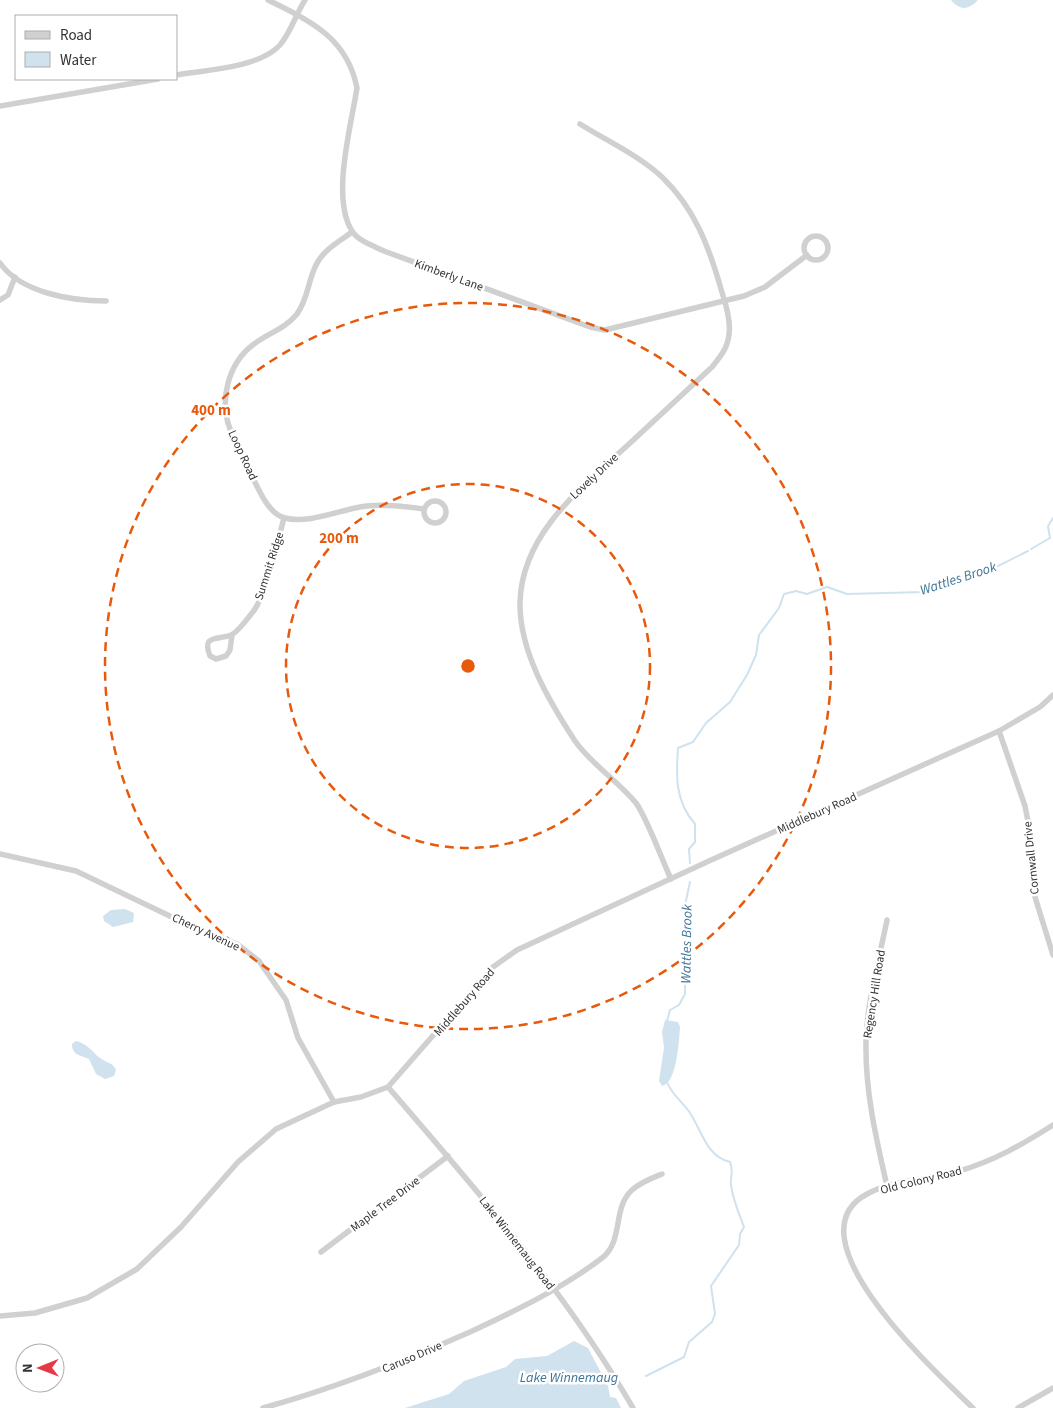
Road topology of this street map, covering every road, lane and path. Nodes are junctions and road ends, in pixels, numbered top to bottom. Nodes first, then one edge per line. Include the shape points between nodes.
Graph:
1 (268, 0) edge
2 (305, 0) edge
3 (296, 14) junction
4 (178, 76) edge
5 (152, 80) edge
6 (0, 106) edge
7 (580, 124) dead end
8 (352, 232) junction
9 (806, 255) junction
10 (0, 263) edge
11 (15, 277) junction
12 (0, 300) edge
13 (725, 301) junction
14 (106, 302) dead end
15 (424, 509) dead end
16 (284, 518) junction
17 (232, 635) junction
18 (1053, 695) edge
19 (1000, 731) junction
20 (0, 854) edge
21 (670, 879) junction
22 (887, 920) dead end
23 (1053, 955) edge
24 (388, 1087) junction
25 (334, 1102) junction
26 (1053, 1124) edge
27 (448, 1156) junction
28 (662, 1174) dead end
29 (887, 1186) junction
30 (321, 1252) dead end
31 (554, 1289) junction
32 (0, 1316) edge
33 (1053, 1388) edge
34 (263, 1408) edge
35 (633, 1408) edge
36 (973, 1408) edge
37 (1018, 1408) edge

1 - 3 street
2 - 3 street
3 - 4 street via 280,44 268,55 250,62
3 - 8 street via 324,31 342,51 353,71 356,88 341,192 343,211
5 - 6 street
7 - 13 street, Lovely Drive via 640,160 680,196 709,249
8 - 13 street, Kimberly Lane via 384,251 605,330
8 - 16 street, Loop Road via 324,253 316,265 304,304 296,315 241,356 226,389 225,408 230,429 257,486 271,508
9 - 9 street, Kimberly Lane via 804,245 808,238 819,236 827,242 827,253 822,259
9 - 13 street, Kimberly Lane via 765,287
10 - 11 street
11 - 12 street via 8,294
11 - 14 street via 52,294 80,301
13 - 21 street, Lovely Drive via 730,333 725,350 712,367 568,500 539,538 526,569 520,601 524,636 541,682 558,715 577,743 637,804
15 - 16 street via 361,507 310,518
16 - 17 street, Summit Ridge via 270,571 254,611
17 - 17 street, Summit Ridge via 209,642 210,656 216,659 226,656
18 - 19 street, Middlebury Road via 1040,707
19 - 21 street, Middlebury Road
19 - 23 street, Cornwall Drive via 1025,806 1032,842 1035,897
20 - 25 street, Cherry Avenue via 76,871 237,944 259,961 286,1000 298,1038
21 - 24 street, Middlebury Road via 517,950 493,967
22 - 29 street, Regency Hill Road via 866,1040 866,1071 871,1114
24 - 25 street, Middlebury Road
24 - 27 street, Lake Winnemaug Road
25 - 32 street, Middlebury Road via 276,1129 259,1143 154,1255 115,1284 87,1298 35,1312
26 - 29 street, Old Colony Road via 994,1160 957,1172
27 - 30 street, Maple Tree Drive
27 - 31 street, Lake Winnemaug Road
28 - 31 street, Caruso Drive via 642,1182 626,1197 609,1252
29 - 36 street, Old Colony Road via 866,1195 847,1217 844,1238 852,1266 902,1338
31 - 34 street, Caruso Drive via 407,1360 350,1382
31 - 35 street, Lake Winnemaug Road via 605,1359
33 - 37 street

